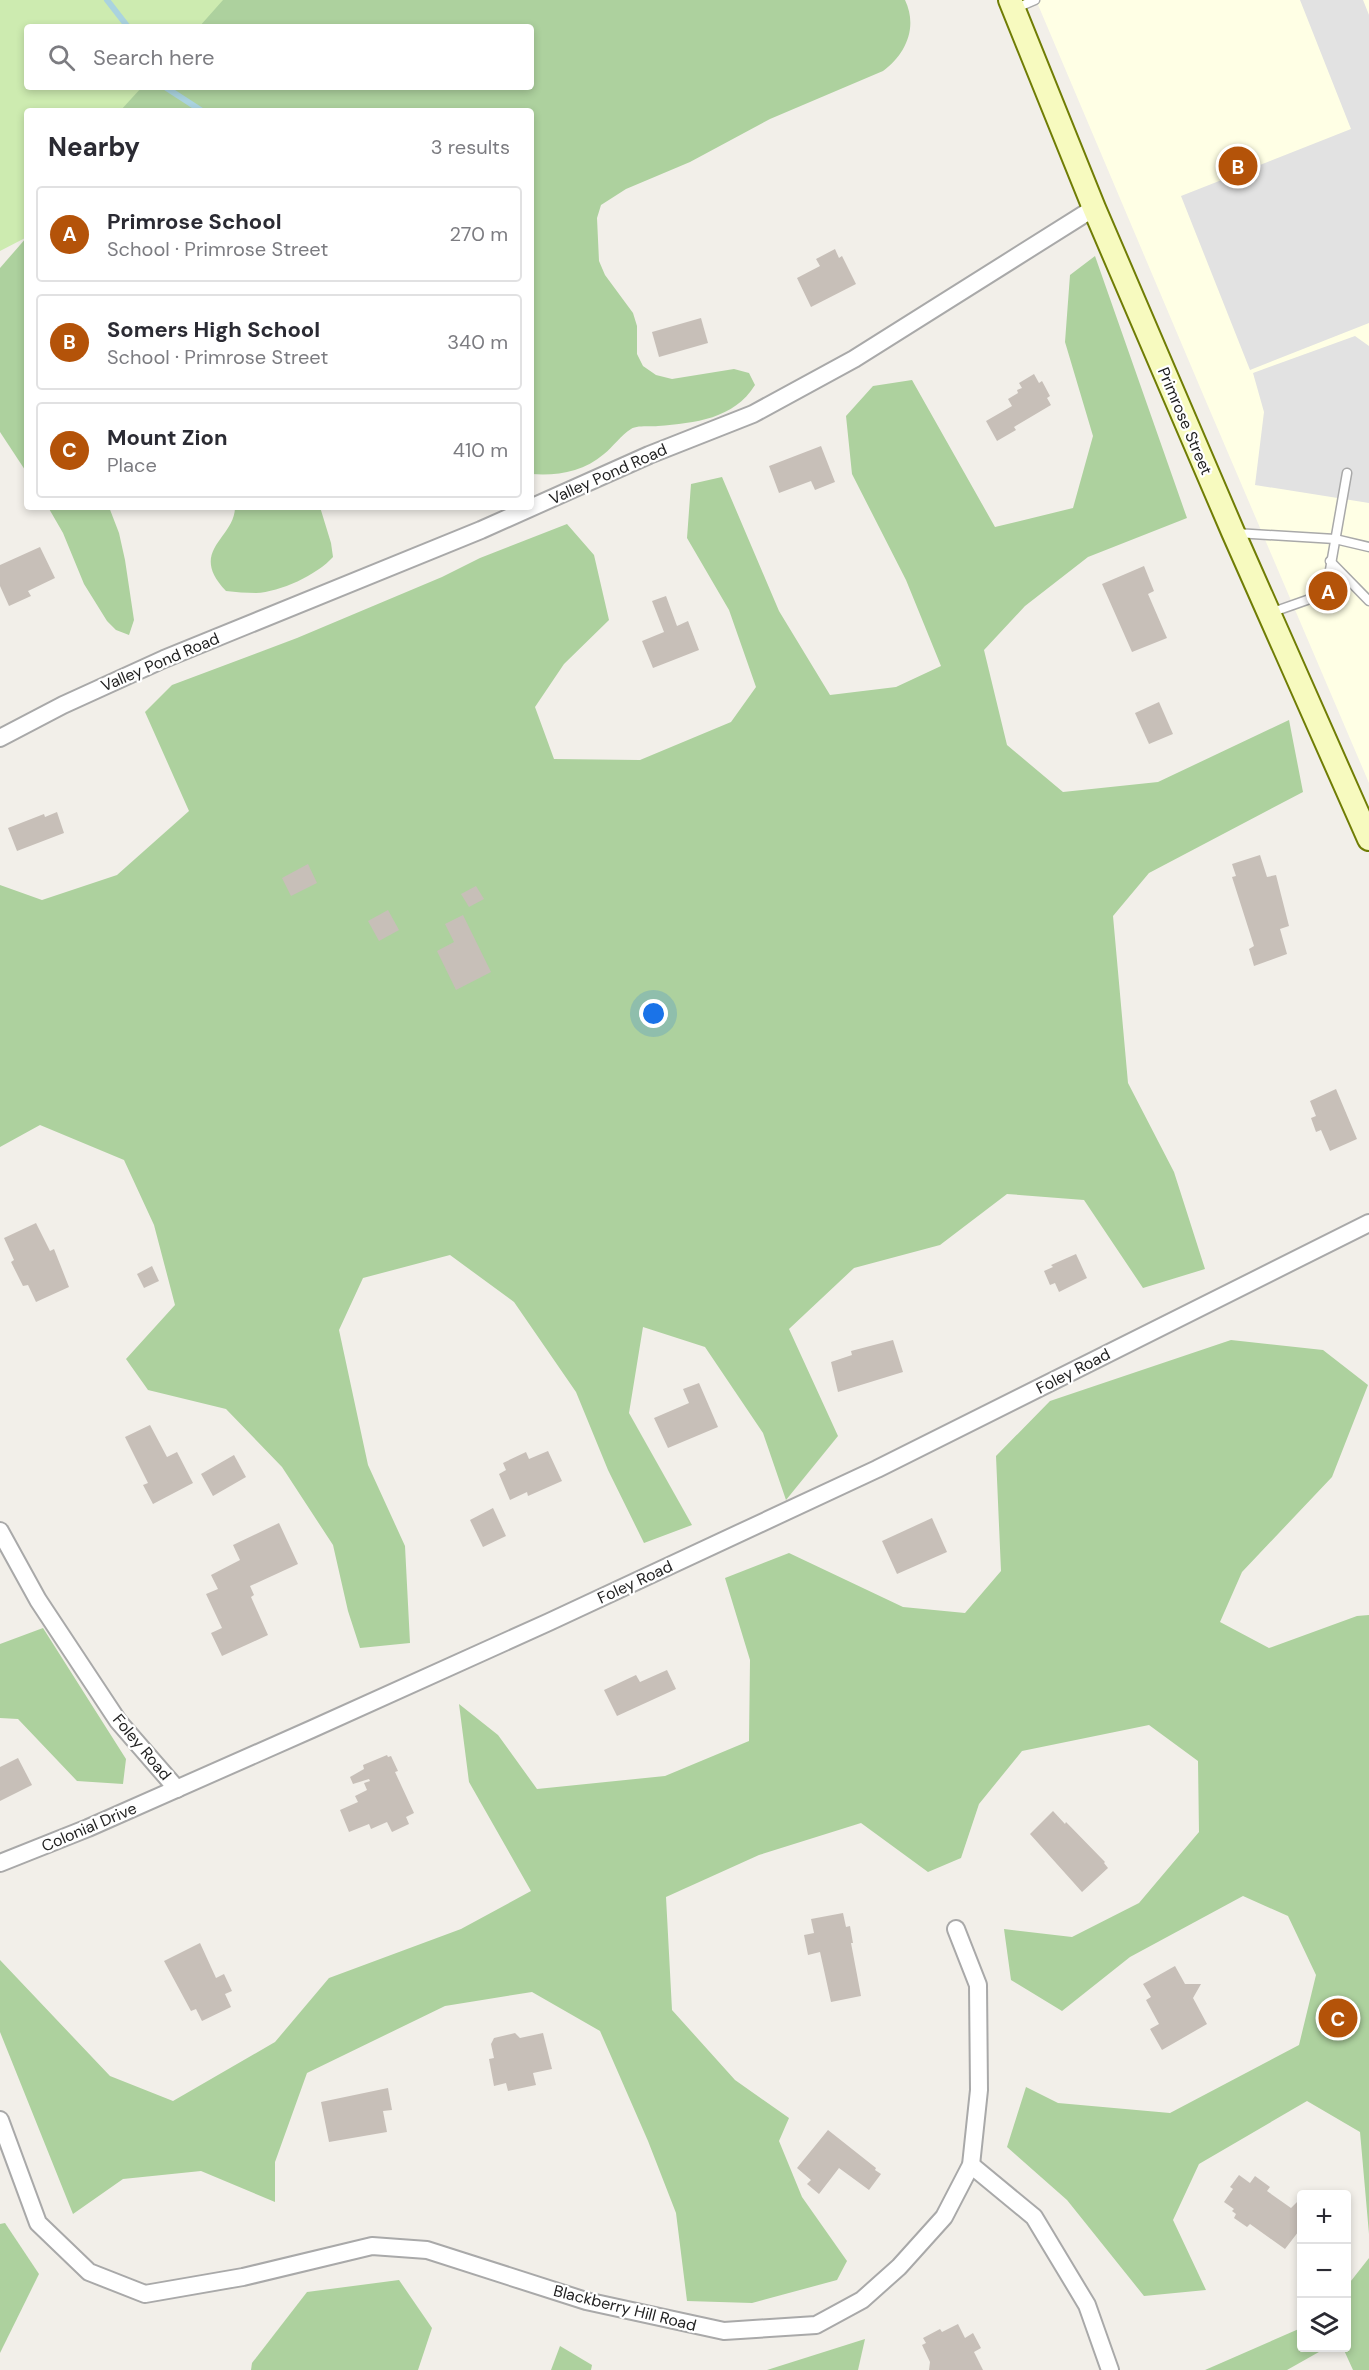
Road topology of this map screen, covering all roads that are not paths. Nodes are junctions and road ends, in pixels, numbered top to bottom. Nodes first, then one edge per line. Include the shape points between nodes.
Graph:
1 (1035, 0) edge
2 (1012, 4) edge
3 (1094, 208) junction
4 (1347, 472) dead end
5 (534, 506) edge
6 (526, 510) edge
7 (1233, 532) junction
8 (1335, 539) junction
9 (1369, 546) edge
10 (1330, 561) junction
11 (1369, 601) edge
12 (1269, 614) junction
13 (0, 738) edge
14 (1369, 839) edge
15 (1369, 1223) edge
16 (0, 1531) edge
17 (177, 1789) junction
18 (0, 1863) edge
19 (956, 1929) dead end
20 (0, 2120) edge
21 (970, 2165) junction
22 (1110, 2370) edge

1 - 2 lane
2 - 3 main road, Primrose Street
3 - 5 street, Valley Pond Road via 854,359 753,414
3 - 7 main road, Primrose Street
4 - 8 lane
6 - 13 street, Valley Pond Road via 164,659
7 - 8 lane
7 - 12 main road, Primrose Street
8 - 9 lane
8 - 10 lane
10 - 11 lane
10 - 12 lane via 1327,587 1307,600
12 - 14 main road, Primrose Street
15 - 17 street, Foley Road via 877,1469
16 - 17 street, Foley Road via 38,1600 118,1721
17 - 18 street, Colonial Drive
19 - 21 street, Blackberry Hill Road via 978,1985 979,2090
20 - 21 street, Blackberry Hill Road via 38,2223 89,2272 145,2294 243,2277 372,2246 427,2250 586,2301 724,2331 816,2325 861,2300 899,2267 944,2217
21 - 22 street via 1034,2217 1087,2305

